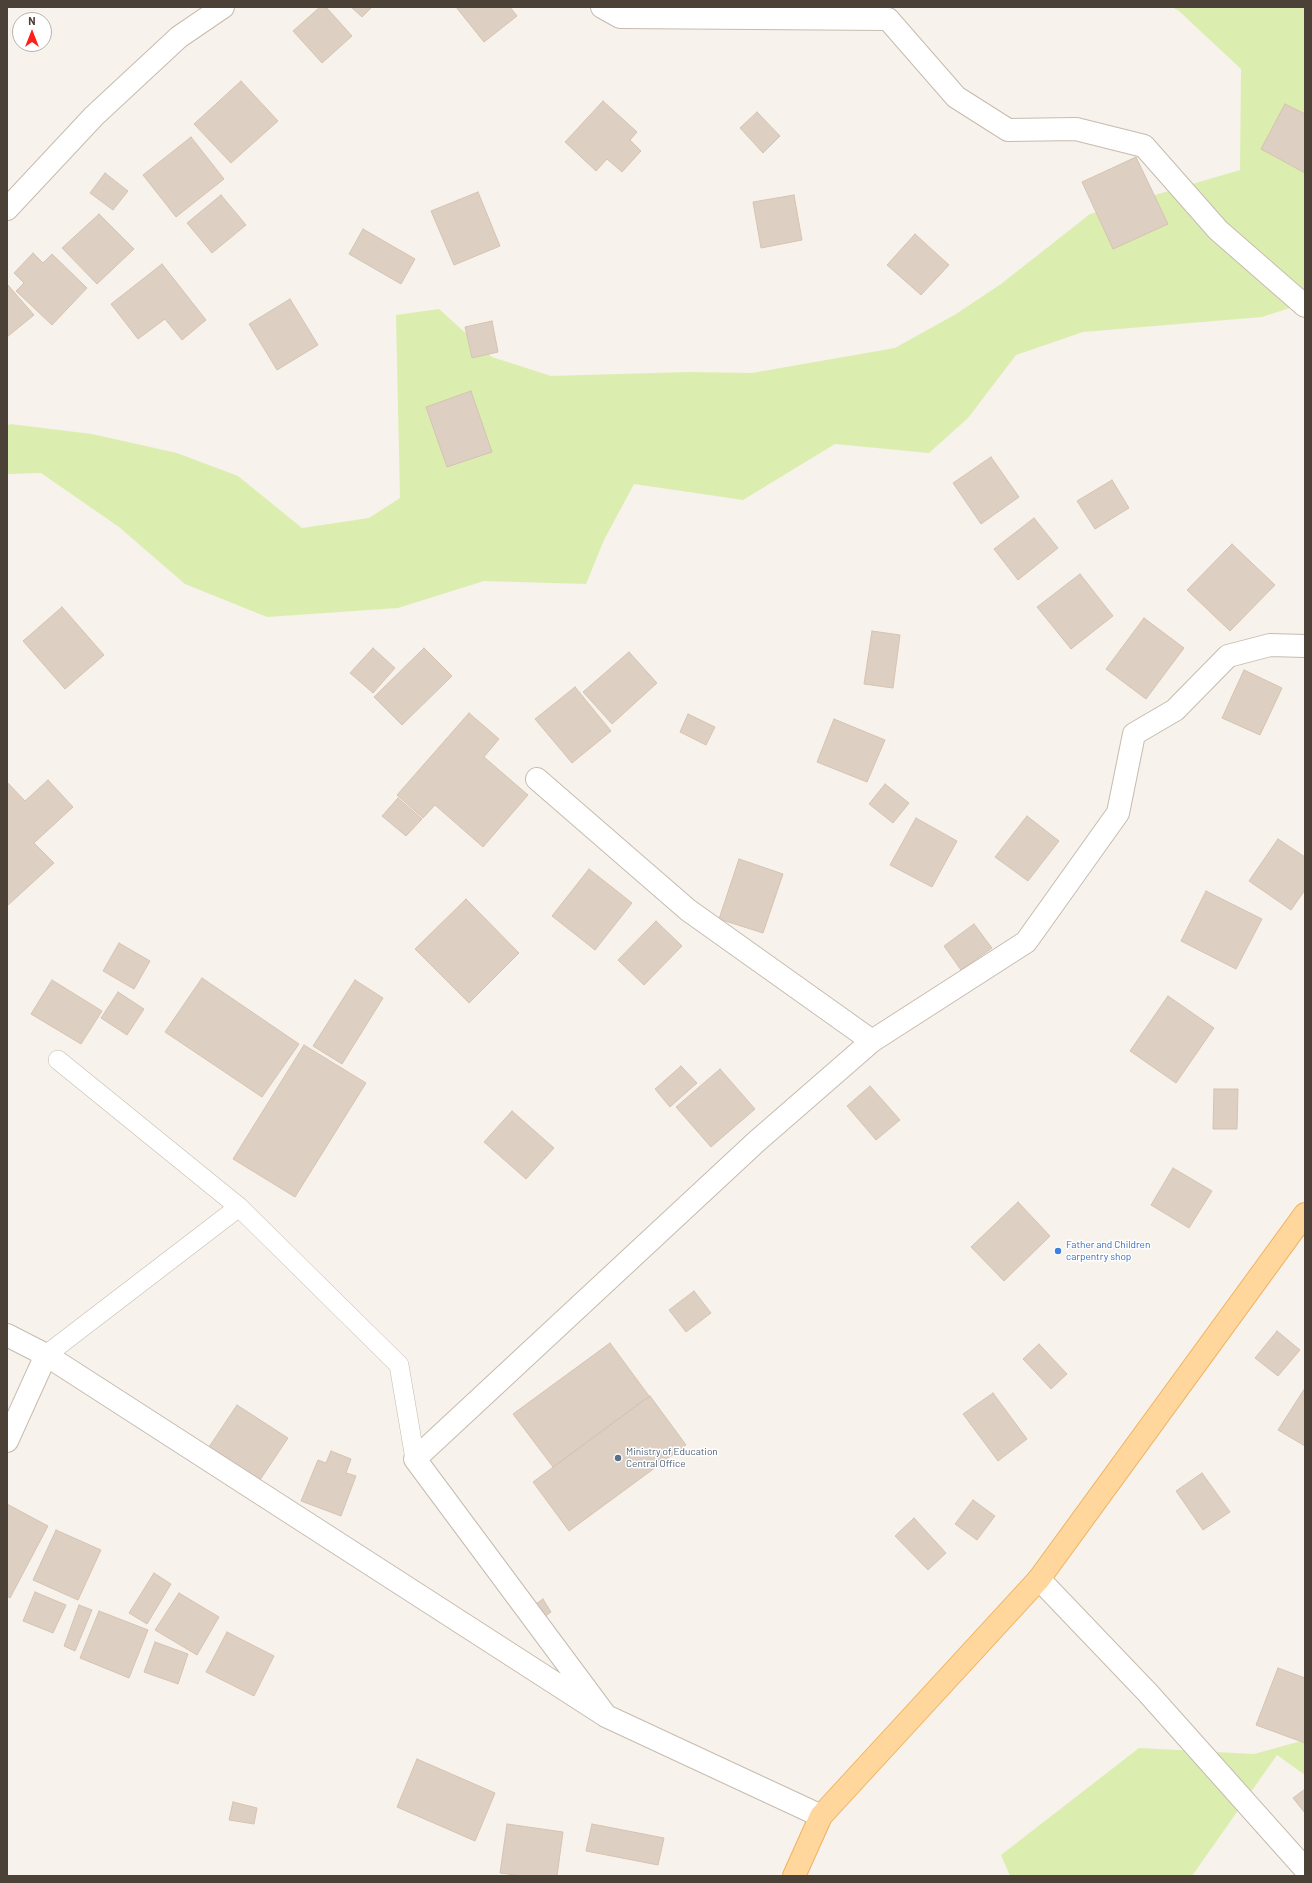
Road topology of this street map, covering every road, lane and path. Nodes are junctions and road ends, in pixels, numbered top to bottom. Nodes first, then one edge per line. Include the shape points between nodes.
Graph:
1 (223, 7) edge
2 (602, 7) edge
3 (7, 209) edge
4 (1305, 306) edge
5 (1305, 646) edge
6 (537, 779) dead end
7 (872, 1041) junction
8 (58, 1060) dead end
9 (239, 1207) junction
10 (1305, 1214) edge
11 (7, 1335) edge
12 (46, 1355) junction
13 (7, 1441) edge
14 (414, 1459) junction
15 (1039, 1579) junction
16 (606, 1716) junction
17 (821, 1816) junction
18 (1305, 1869) edge
19 (794, 1876) edge

1 - 3 street via 179,37 94,116
2 - 4 street via 620,17 888,20 956,97 1008,130 1076,129 1144,146 1218,230
5 - 7 street via 1270,645 1228,656 1175,710 1134,734 1118,814 1026,942
6 - 7 street via 688,910
7 - 14 street via 756,1142
8 - 9 lane
9 - 12 lane
9 - 14 lane via 399,1366
10 - 15 main road
11 - 12 street
12 - 13 street
12 - 16 street
14 - 16 street
15 - 17 main road
15 - 18 street via 1148,1693
16 - 17 street
17 - 19 main road

